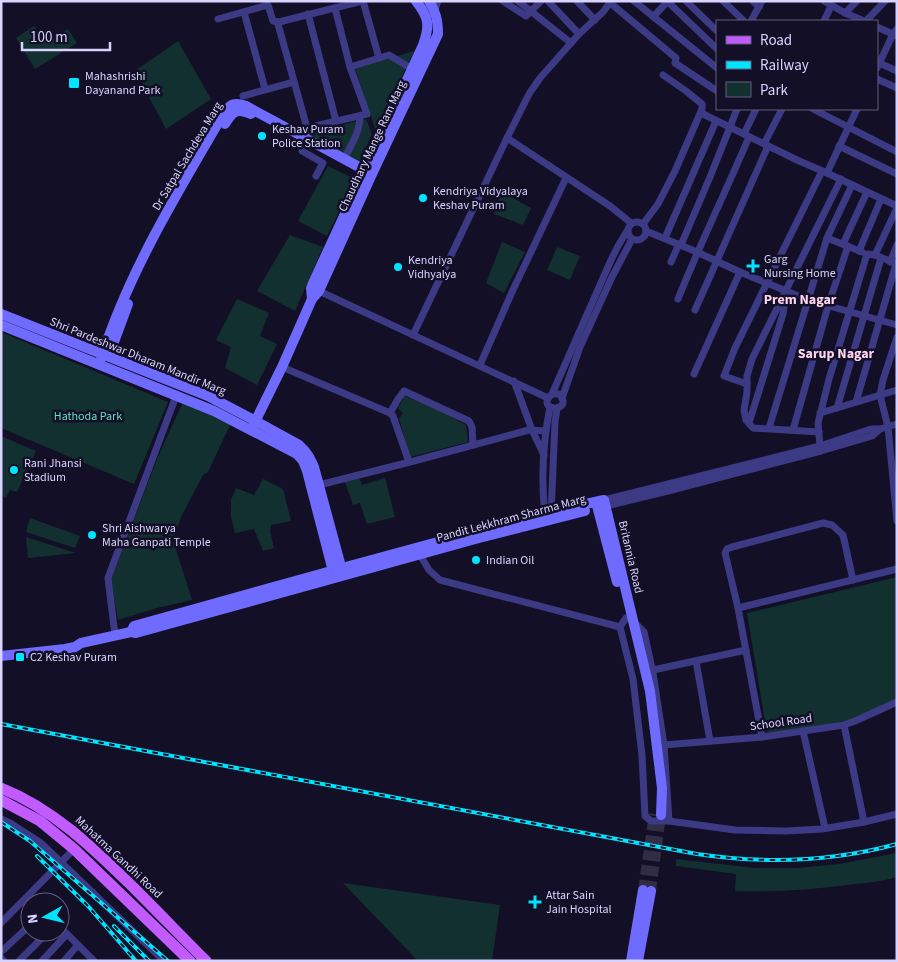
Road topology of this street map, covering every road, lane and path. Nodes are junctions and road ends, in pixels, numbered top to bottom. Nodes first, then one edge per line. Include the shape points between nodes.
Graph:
1 (362, 1) edge
2 (416, 1) edge
3 (429, 1) edge
4 (503, 1) edge
5 (518, 1) edge
6 (541, 1) edge
7 (548, 1) edge
8 (577, 1) edge
9 (634, 1) edge
10 (668, 1) edge
11 (686, 1) edge
12 (722, 1) edge
13 (824, 1) edge
14 (857, 1) edge
15 (885, 1) edge
16 (610, 2) edge
17 (758, 3) edge
18 (437, 6) edge
19 (831, 6) junction
20 (335, 8) junction
21 (244, 12) junction
22 (530, 12) junction
23 (845, 13) junction
24 (308, 14) junction
25 (653, 17) junction
26 (218, 19) dead end
27 (594, 20) junction
28 (749, 20) edge
29 (750, 20) edge
30 (824, 20) edge
31 (862, 20) edge
32 (866, 20) edge
33 (279, 22) junction
34 (878, 27) edge
35 (427, 29) junction
36 (716, 30) edge
37 (895, 33) edge
38 (579, 34) junction
39 (571, 43) junction
40 (716, 48) edge
41 (379, 58) junction
42 (878, 65) edge
43 (350, 67) junction
44 (716, 67) edge
45 (412, 69) junction
46 (897, 71) edge
47 (663, 75) dead end
48 (878, 78) edge
49 (294, 82) junction
50 (897, 88) edge
51 (265, 89) junction
52 (716, 90) edge
53 (243, 96) dead end
54 (737, 110) edge
55 (756, 110) edge
56 (782, 110) edge
57 (815, 110) edge
58 (856, 110) edge
59 (701, 113) junction
60 (360, 116) junction
61 (716, 121) junction
62 (336, 122) junction
63 (848, 126) junction
64 (730, 127) junction
65 (747, 136) junction
66 (306, 137) junction
67 (507, 138) junction
68 (766, 145) junction
69 (839, 146) junction
70 (897, 152) edge
71 (344, 159) junction
72 (824, 172) junction
73 (897, 174) edge
74 (367, 175) junction
75 (316, 176) dead end
76 (566, 178) junction
77 (841, 179) junction
78 (852, 185) junction
79 (867, 192) junction
80 (881, 199) junction
81 (897, 207) edge
82 (631, 223) junction
83 (645, 227) junction
84 (627, 231) junction
85 (665, 238) junction
86 (828, 238) junction
87 (632, 239) junction
88 (680, 244) junction
89 (845, 245) junction
90 (897, 246) edge
91 (859, 251) junction
92 (697, 252) junction
93 (874, 256) junction
94 (717, 261) junction
95 (671, 262) dead end
96 (894, 263) edge
97 (740, 272) junction
98 (767, 283) junction
99 (320, 291) junction
100 (786, 291) junction
101 (312, 299) junction
102 (678, 299) dead end
103 (808, 300) junction
104 (828, 306) junction
105 (695, 310) dead end
106 (850, 312) junction
107 (1, 314) edge
108 (864, 316) junction
109 (880, 320) junction
110 (1, 325) edge
111 (897, 325) edge
112 (413, 335) junction
113 (897, 337) edge
114 (105, 355) junction
115 (480, 365) junction
116 (102, 366) junction
117 (282, 367) junction
118 (694, 374) dead end
119 (514, 382) junction
120 (747, 384) junction
121 (897, 390) edge
122 (880, 395) junction
123 (176, 396) junction
124 (550, 396) junction
125 (562, 398) junction
126 (856, 402) junction
127 (263, 407) junction
128 (554, 408) junction
129 (837, 408) junction
130 (390, 413) junction
131 (820, 413) junction
132 (749, 424) junction
133 (897, 424) edge
134 (254, 426) junction
135 (269, 428) junction
136 (769, 428) junction
137 (884, 428) junction
138 (532, 430) junction
139 (792, 430) junction
140 (546, 431) junction
141 (819, 432) junction
142 (473, 445) junction
143 (820, 446) junction
144 (544, 455) junction
145 (409, 462) junction
146 (319, 485) junction
147 (601, 504) junction
148 (548, 516) junction
149 (897, 521) edge
150 (420, 555) junction
151 (897, 569) edge
152 (338, 573) junction
153 (853, 580) junction
154 (738, 608) junction
155 (629, 619) junction
156 (620, 627) junction
157 (115, 635) junction
158 (746, 650) junction
159 (1, 651) edge
160 (18, 652) junction
161 (1, 656) edge
162 (696, 661) junction
163 (652, 670) junction
164 (897, 702) edge
165 (844, 725) junction
166 (804, 731) junction
167 (762, 737) junction
168 (710, 741) junction
169 (664, 745) junction
170 (1, 788) edge
171 (1, 800) edge
172 (897, 814) edge
173 (661, 817) junction
174 (1, 819) edge
175 (864, 822) junction
176 (825, 828) junction
177 (74, 849) junction
178 (61, 862) junction
179 (32, 892) edge
180 (20, 904) edge
181 (1, 923) edge
182 (20, 934) edge
183 (70, 937) edge
184 (38, 942) edge
185 (60, 942) edge
186 (78, 946) junction
187 (1, 952) edge
188 (1, 958) edge
189 (91, 960) edge
190 (4, 961) edge
191 (19, 961) edge
192 (42, 961) edge
193 (64, 961) edge
194 (164, 961) edge
195 (190, 961) edge
196 (206, 961) edge
197 (631, 961) edge
198 (638, 961) edge

1 - 20 street
1 - 41 street
2 - 35 main road via 426,16
3 - 18 main road, Chaudhary Mange Ram Marg
4 - 22 street via 524,16
5 - 22 street
6 - 22 street
7 - 38 street
8 - 27 street
9 - 25 street
10 - 25 street
10 - 40 street
11 - 36 street
12 - 28 street
13 - 19 street
14 - 23 street
15 - 32 street
16 - 27 street
16 - 52 street via 676,58 675,63
17 - 29 street
18 - 35 street
18 - 74 main road, Chaudhary Mange Ram Marg via 438,34
19 - 23 street
19 - 30 street
20 - 24 street
20 - 43 street
21 - 26 street
21 - 33 street via 268,5 273,21
21 - 51 street
22 - 39 street
23 - 31 street
24 - 33 street
24 - 62 street
25 - 44 street
27 - 38 street
33 - 49 street
34 - 37 street
35 - 45 main road, Chaudhary Mange Ram Marg
37 - 42 street
38 - 39 street
39 - 67 street via 529,94
41 - 43 street
41 - 45 street via 389,56
42 - 46 street
43 - 60 street via 367,114
45 - 74 main road, Chaudhary Mange Ram Marg
47 - 59 street via 702,104
48 - 50 street
49 - 51 street
49 - 66 street
51 - 53 street
54 - 64 street
55 - 65 street
56 - 68 street
57 - 63 street
58 - 63 street
59 - 61 street
59 - 83 street
60 - 62 street
60 - 71 street via 360,125
61 - 64 street
61 - 85 street
62 - 66 street
63 - 69 street
63 - 70 street
64 - 65 street
64 - 88 street
65 - 68 street
65 - 92 street
66 - 71 main road, Dr Satpal Sachdeva Marg
66 - 74 main road
66 - 75 street via 302,151 323,163
66 - 114 main road, Dr Satpal Sachdeva Marg via 238,103 227,108 145,253 119,309
67 - 76 street
67 - 112 street
68 - 72 street
68 - 94 street
69 - 72 street
69 - 73 street
71 - 74 main road, Dr Satpal Sachdeva Marg
72 - 77 street
72 - 98 street
74 - 99 main road, Chaudhary Mange Ram Marg
74 - 101 main road, Chaudhary Mange Ram Marg via 313,283
76 - 82 street
76 - 115 street
77 - 78 street
77 - 100 street
78 - 79 street
78 - 86 street
79 - 80 street
79 - 89 street
80 - 81 street
80 - 91 street
81 - 93 street
82 - 83 street via 636,221
82 - 84 street
83 - 85 street
83 - 87 street via 642,239
84 - 87 street
84 - 124 street
85 - 88 street
86 - 89 street
86 - 103 street
87 - 125 street via 580,346
88 - 92 street
88 - 95 street
89 - 91 street
89 - 104 street
90 - 96 street
91 - 93 street
92 - 94 street
92 - 102 street
93 - 96 street
93 - 106 street
93 - 108 street
94 - 97 street
94 - 105 street
96 - 109 street
97 - 98 street
97 - 118 street
98 - 100 street
98 - 120 street via 724,376
99 - 101 main road, Chaudhary Mange Ram Marg
99 - 112 street
100 - 103 street
100 - 120 street via 752,359
100 - 132 street via 783,314
101 - 117 main road, Chaudhary Mange Ram Marg
103 - 104 street
103 - 136 street
104 - 106 street
104 - 139 street
106 - 108 street
106 - 131 street
107 - 114 main road, Shri Pardeshwar Dharam Mandir Marg
108 - 109 street
108 - 129 street
109 - 111 street
109 - 126 street
110 - 116 main road, Shri Pardeshwar Dharam Mandir Marg
112 - 115 street
113 - 122 street
114 - 116 main road, Dr Satpal Sachdeva Marg
114 - 134 main road, Shri Pardeshwar Dharam Mandir Marg via 208,396
115 - 119 street
116 - 123 main road, Shri Pardeshwar Dharam Mandir Marg
117 - 127 main road, Chaudhary Mange Ram Marg
117 - 130 street
119 - 124 street
119 - 138 street
120 - 132 street via 744,410
121 - 122 street
122 - 126 street
122 - 137 street
123 - 134 main road, Shri Pardeshwar Dharam Mandir Marg
123 - 157 street via 108,578
124 - 125 street via 559,394
124 - 128 street via 547,402
125 - 128 street via 560,407
126 - 129 street
127 - 134 main road, Chaudhary Mange Ram Marg
127 - 135 main road
128 - 140 street
128 - 148 street
129 - 131 street
130 - 142 street via 404,391 469,421
130 - 145 street via 394,416
131 - 141 street
132 - 136 street via 753,428
133 - 137 street, Pandit Lekkhram Sharma Marg
134 - 135 main road, Shri Pardeshwar Dharam Mandir Marg
134 - 152 main road, Shri Pardeshwar Dharam Mandir Marg via 297,454 303,462
135 - 146 main road, Shri Pardeshwar Dharam Mandir Marg via 306,451
136 - 139 street
137 - 143 street via 871,429
137 - 147 street, Pandit Lekkhram Sharma Marg via 872,436 821,451 668,491
137 - 149 street
138 - 140 street
138 - 142 street
138 - 144 street
139 - 141 street
140 - 144 street
141 - 143 street
142 - 145 street
143 - 147 street
144 - 148 street
145 - 146 street
146 - 152 main road, Shri Pardeshwar Dharam Mandir Marg
147 - 148 main road, Pandit Lekkhram Sharma Marg
147 - 155 main road, Britannia Road
148 - 150 main road, Pandit Lekkhram Sharma Marg
148 - 152 main road, Pandit Lekkhram Sharma Marg
150 - 152 main road, Pandit Lekkhram Sharma Marg
150 - 156 street via 440,580
151 - 153 street
152 - 157 main road, Pandit Lekkhram Sharma Marg via 136,633
153 - 154 street
153 - 154 street via 843,535 829,524 814,526 726,549
154 - 158 street
155 - 156 street
155 - 163 street via 644,632
155 - 173 main road, Britannia Road via 650,691 662,788
156 - 173 street via 633,679 645,816 651,821
157 - 160 main road, Pandit Lekkhram Sharma Marg
158 - 162 street
158 - 167 street
159 - 160 main road, Pandit Lekkhram Sharma Marg
160 - 161 main road, Pandit Lekkhram Sharma Marg
162 - 163 street
162 - 168 street
163 - 169 street
164 - 165 street, School Road
165 - 166 street, School Road
165 - 175 street
166 - 167 street, School Road
166 - 176 street
167 - 168 street, School Road
168 - 169 street, School Road
169 - 173 street
170 - 196 main road, Mahatma Gandhi Road via 46,811 81,838
171 - 177 main road, Mahatma Gandhi Road via 40,821
172 - 175 street
173 - 176 street via 736,830
174 - 178 street via 41,843
175 - 176 street
177 - 178 street
177 - 195 main road, Mahatma Gandhi Road
178 - 179 street
178 - 194 street
180 - 181 street
182 - 187 street
183 - 186 street
184 - 191 street
185 - 192 street
186 - 189 street
186 - 193 street
188 - 190 street
197 - 198 main road via 647,891

